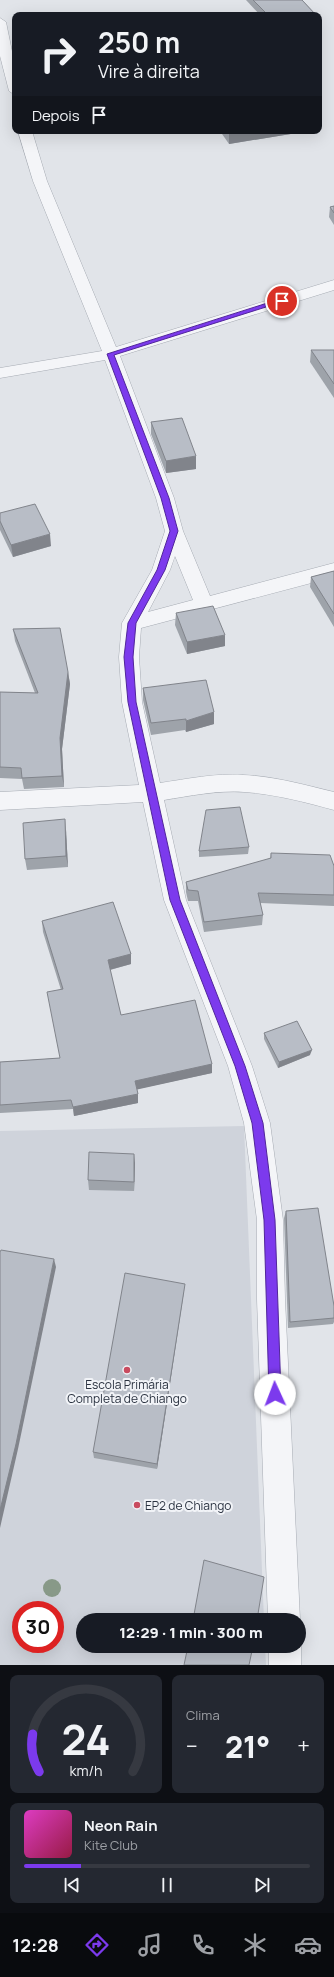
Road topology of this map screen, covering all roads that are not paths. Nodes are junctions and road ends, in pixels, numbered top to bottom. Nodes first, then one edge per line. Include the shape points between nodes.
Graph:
1 (0, 22) edge
2 (12, 79) edge
3 (26, 134) edge
4 (334, 285) edge
5 (111, 354) junction
6 (0, 374) edge
7 (174, 531) junction
8 (334, 570) edge
9 (204, 604) junction
10 (132, 623) junction
11 (151, 793) junction
12 (0, 801) edge
13 (334, 801) edge
14 (284, 1613) edge
15 (285, 1653) edge
16 (285, 1665) edge

1 - 2 street
3 - 5 street via 40,181
4 - 5 street
5 - 6 street
5 - 7 street via 165,498
7 - 9 street
7 - 10 street via 161,570
8 - 9 street
9 - 10 street
10 - 11 street via 128,657 132,702
11 - 12 street
11 - 13 street via 196,786 243,783
11 - 14 street via 175,900 240,1066 257,1123 270,1220
15 - 16 street

